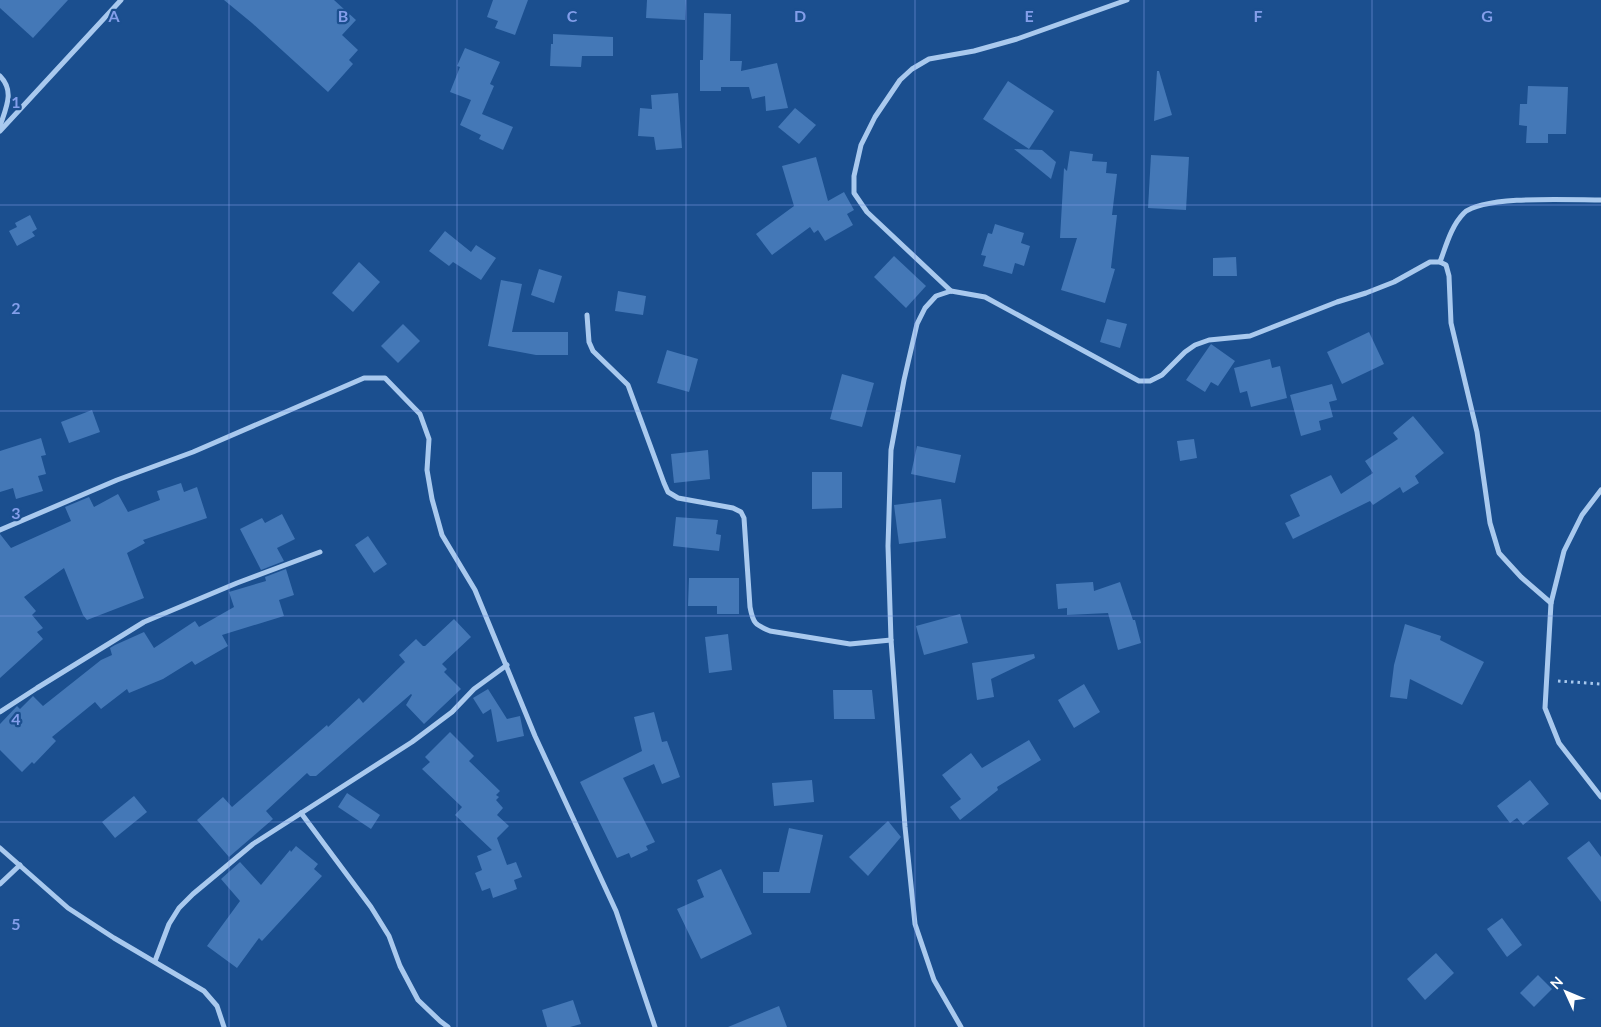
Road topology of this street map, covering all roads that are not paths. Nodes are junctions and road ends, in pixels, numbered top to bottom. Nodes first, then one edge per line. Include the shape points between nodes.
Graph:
1 (122, 0) edge
2 (1127, 0) edge
3 (0, 76) edge
4 (0, 126) edge
5 (0, 131) edge
6 (1601, 200) edge
7 (1440, 262) junction
8 (951, 291) junction
9 (587, 315) dead end
10 (1601, 490) edge
11 (0, 530) edge
12 (320, 552) dead end
13 (1551, 603) junction
14 (891, 640) junction
15 (507, 665) junction
16 (0, 712) edge
17 (1601, 797) edge
18 (301, 813) junction
19 (0, 848) edge
20 (20, 865) junction
21 (0, 884) edge
22 (155, 961) junction
23 (224, 1027) edge
24 (448, 1027) edge
25 (655, 1027) edge
26 (961, 1027) edge

1 - 5 street
2 - 8 street via 1017,39 929,60 900,80 875,117 861,145 854,193 867,212
3 - 4 street via 9,90
6 - 7 street via 1524,199 1481,205 1465,213 1454,228
7 - 8 street via 1430,262 1394,282 1250,336 1208,340 1195,345 1162,375 1150,381 1138,381 985,297
7 - 13 street via 1446,265 1449,276 1451,323 1477,432 1492,530 1500,553
8 - 14 street via 936,296 917,324 891,450 888,546
9 - 14 street via 593,351 628,385 668,492 678,498 741,512 752,620 770,631 850,644
10 - 13 street via 1582,515 1564,551
11 - 15 street via 364,378 385,378 420,414 428,439 427,470 432,499 442,534 476,590
12 - 16 street via 144,622
13 - 17 street via 1545,708 1559,742
14 - 26 street via 915,924 934,980
15 - 18 street via 412,742
15 - 25 street via 535,736 616,911
18 - 22 street via 253,844 179,908 169,924
18 - 24 street via 371,907 389,936 418,1000
19 - 20 street
20 - 21 street
20 - 22 street via 68,908
22 - 23 street via 204,991 218,1006

